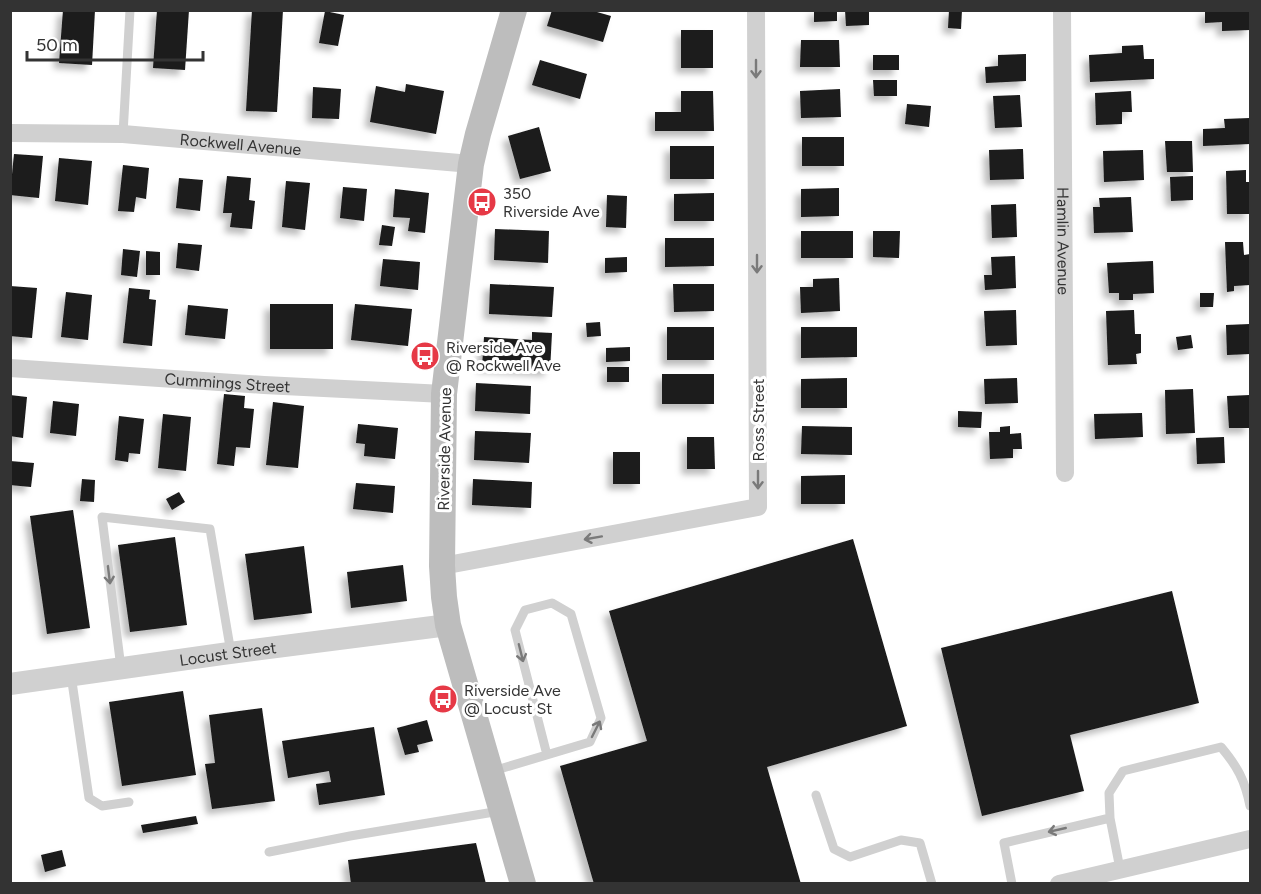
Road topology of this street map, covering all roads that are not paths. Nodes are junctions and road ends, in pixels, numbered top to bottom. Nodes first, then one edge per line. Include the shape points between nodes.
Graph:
1 (130, 10) edge
2 (514, 10) edge
3 (756, 10) edge
4 (1062, 10) edge
5 (10, 133) edge
6 (123, 134) junction
7 (471, 164) junction
8 (10, 368) edge
9 (444, 394) junction
10 (1065, 472) dead end
11 (442, 566) junction
12 (448, 625) junction
13 (231, 653) junction
14 (121, 668) junction
15 (70, 675) junction
16 (10, 684) edge
17 (547, 755) junction
18 (491, 772) junction
19 (816, 795) dead end
20 (129, 802) dead end
21 (1251, 806) edge
22 (502, 811) junction
23 (1110, 818) junction
24 (1251, 839) edge
25 (269, 852) dead end
26 (1120, 869) junction
27 (524, 884) edge
28 (932, 884) edge
29 (1012, 884) edge
30 (1059, 884) edge

1 - 6 lane
2 - 7 main road, Riverside Avenue
3 -> 11 street, Ross Street via 758,507
4 - 10 street, Hamlin Avenue
5 - 6 street, Rockwell Avenue
6 - 7 street, Rockwell Avenue
7 - 9 main road, Riverside Avenue
8 - 9 street, Cummings Street
9 - 11 main road, Riverside Avenue
11 - 12 main road, Riverside Avenue
12 - 13 street, Locust Street
12 - 18 main road, Riverside Avenue
13 - 14 street, Locust Street
13 -> 14 lane via 210,529 102,517
14 - 15 street, Locust Street
15 - 16 street, Locust Street
15 - 20 lane via 89,798 102,806
17 -> 17 lane via 590,742 601,718 571,614 552,603 525,610 515,630
17 - 18 lane
18 - 22 main road, Riverside Avenue
19 - 28 lane via 834,849 850,857 901,840 920,843
21 - 23 lane via 1247,787 1221,747 1123,771 1109,793
22 - 25 lane
22 - 27 main road, Riverside Avenue
23 - 26 lane
23 -> 29 lane via 1004,843
24 - 26 street
26 - 30 street

